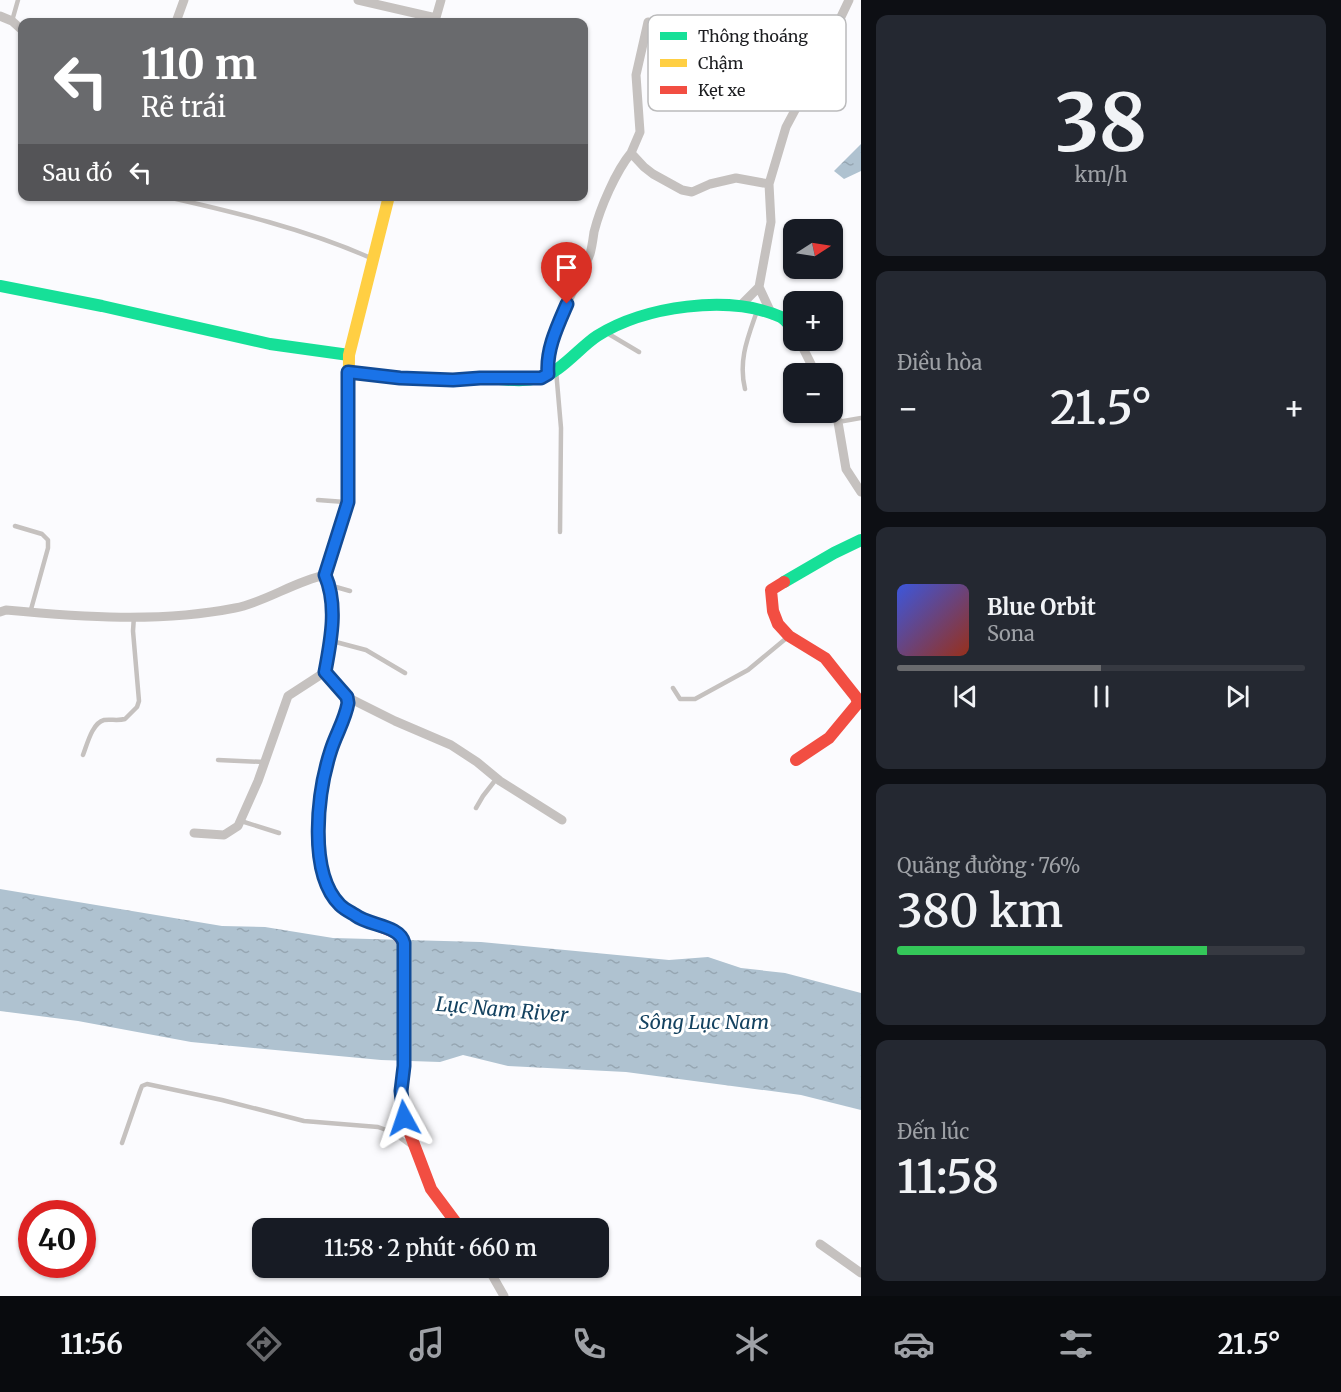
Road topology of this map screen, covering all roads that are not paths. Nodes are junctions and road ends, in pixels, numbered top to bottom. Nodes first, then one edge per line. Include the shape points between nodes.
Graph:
1 (18, 0) edge
2 (184, 0) edge
3 (358, 0) edge
4 (441, 0) edge
5 (849, 0) edge
6 (842, 15) edge
7 (0, 16) edge
8 (177, 18) edge
9 (427, 18) edge
10 (436, 18) edge
11 (12, 21) junction
12 (648, 22) dead end
13 (18, 26) edge
14 (794, 111) edge
15 (631, 153) junction
16 (769, 184) junction
17 (184, 201) edge
18 (388, 201) edge
19 (373, 259) junction
20 (0, 286) edge
21 (759, 287) junction
22 (740, 306) junction
23 (758, 311) junction
24 (772, 315) junction
25 (783, 317) edge
26 (605, 332) junction
27 (639, 351) dead end
28 (349, 355) junction
29 (348, 372) junction
30 (552, 372) junction
31 (745, 388) dead end
32 (861, 418) edge
33 (843, 421) edge
34 (838, 423) edge
35 (861, 492) edge
36 (318, 500) dead end
37 (348, 502) junction
38 (15, 526) dead end
39 (560, 532) dead end
40 (861, 540) edge
41 (327, 580) junction
42 (350, 591) dead end
43 (0, 612) edge
44 (30, 613) junction
45 (134, 616) junction
46 (789, 636) junction
47 (330, 640) junction
48 (325, 672) junction
49 (405, 673) dead end
50 (672, 688) dead end
51 (347, 697) junction
52 (83, 755) dead end
53 (218, 760) dead end
54 (796, 760) dead end
55 (264, 762) junction
56 (497, 778) junction
57 (476, 808) dead end
58 (562, 820) dead end
59 (241, 821) junction
60 (279, 833) dead end
61 (194, 834) dead end
62 (122, 1143) dead end
63 (417, 1148) junction
64 (453, 1218) edge
65 (820, 1244) dead end
66 (861, 1274) edge
67 (494, 1278) edge
68 (504, 1296) edge

1 - 11 lane
2 - 8 street
3 - 9 street
4 - 10 street
5 - 6 street
7 - 11 street
11 - 13 street
12 - 15 street via 636,75 640,132
14 - 16 street
15 - 16 street via 652,174 682,190 692,192 736,178
15 - 30 street via 598,219 590,253 554,335 547,362
16 - 21 street via 771,222
17 - 19 lane via 309,234
18 - 19 street
19 - 28 street
20 - 28 street via 270,344
21 - 22 street
21 - 24 street
22 - 23 street
22 - 26 street via 692,306 649,313
23 - 24 street
23 - 31 lane via 742,363
24 - 25 street
26 - 27 lane
26 - 30 street
28 - 29 street
29 - 30 street via 453,380 525,380
29 - 37 street
30 - 39 lane via 562,447
32 - 33 lane
34 - 35 street via 846,469
36 - 37 lane
37 - 41 street
38 - 44 lane via 42,534 48,540
40 - 46 street via 771,590 778,624
41 - 42 lane
41 - 45 street via 291,585 235,608 188,615
41 - 47 street via 333,603
43 - 44 street
44 - 45 street
45 - 52 lane via 137,707 124,719 99,723
46 - 50 lane via 748,670 695,699 680,699
46 - 54 street via 825,658 858,702 829,738
47 - 48 street
47 - 49 lane via 366,650
48 - 51 street
48 - 55 street via 288,696
51 - 56 street via 451,745
51 - 63 street via 347,709 321,785 319,859 339,904 361,920 403,936 402,1106
53 - 55 lane
55 - 59 street
56 - 57 lane
56 - 58 street
59 - 60 lane
59 - 61 street via 227,835
62 - 63 lane via 142,1086 147,1084 304,1121 378,1127
63 - 64 street via 431,1189
65 - 66 street
67 - 68 street

